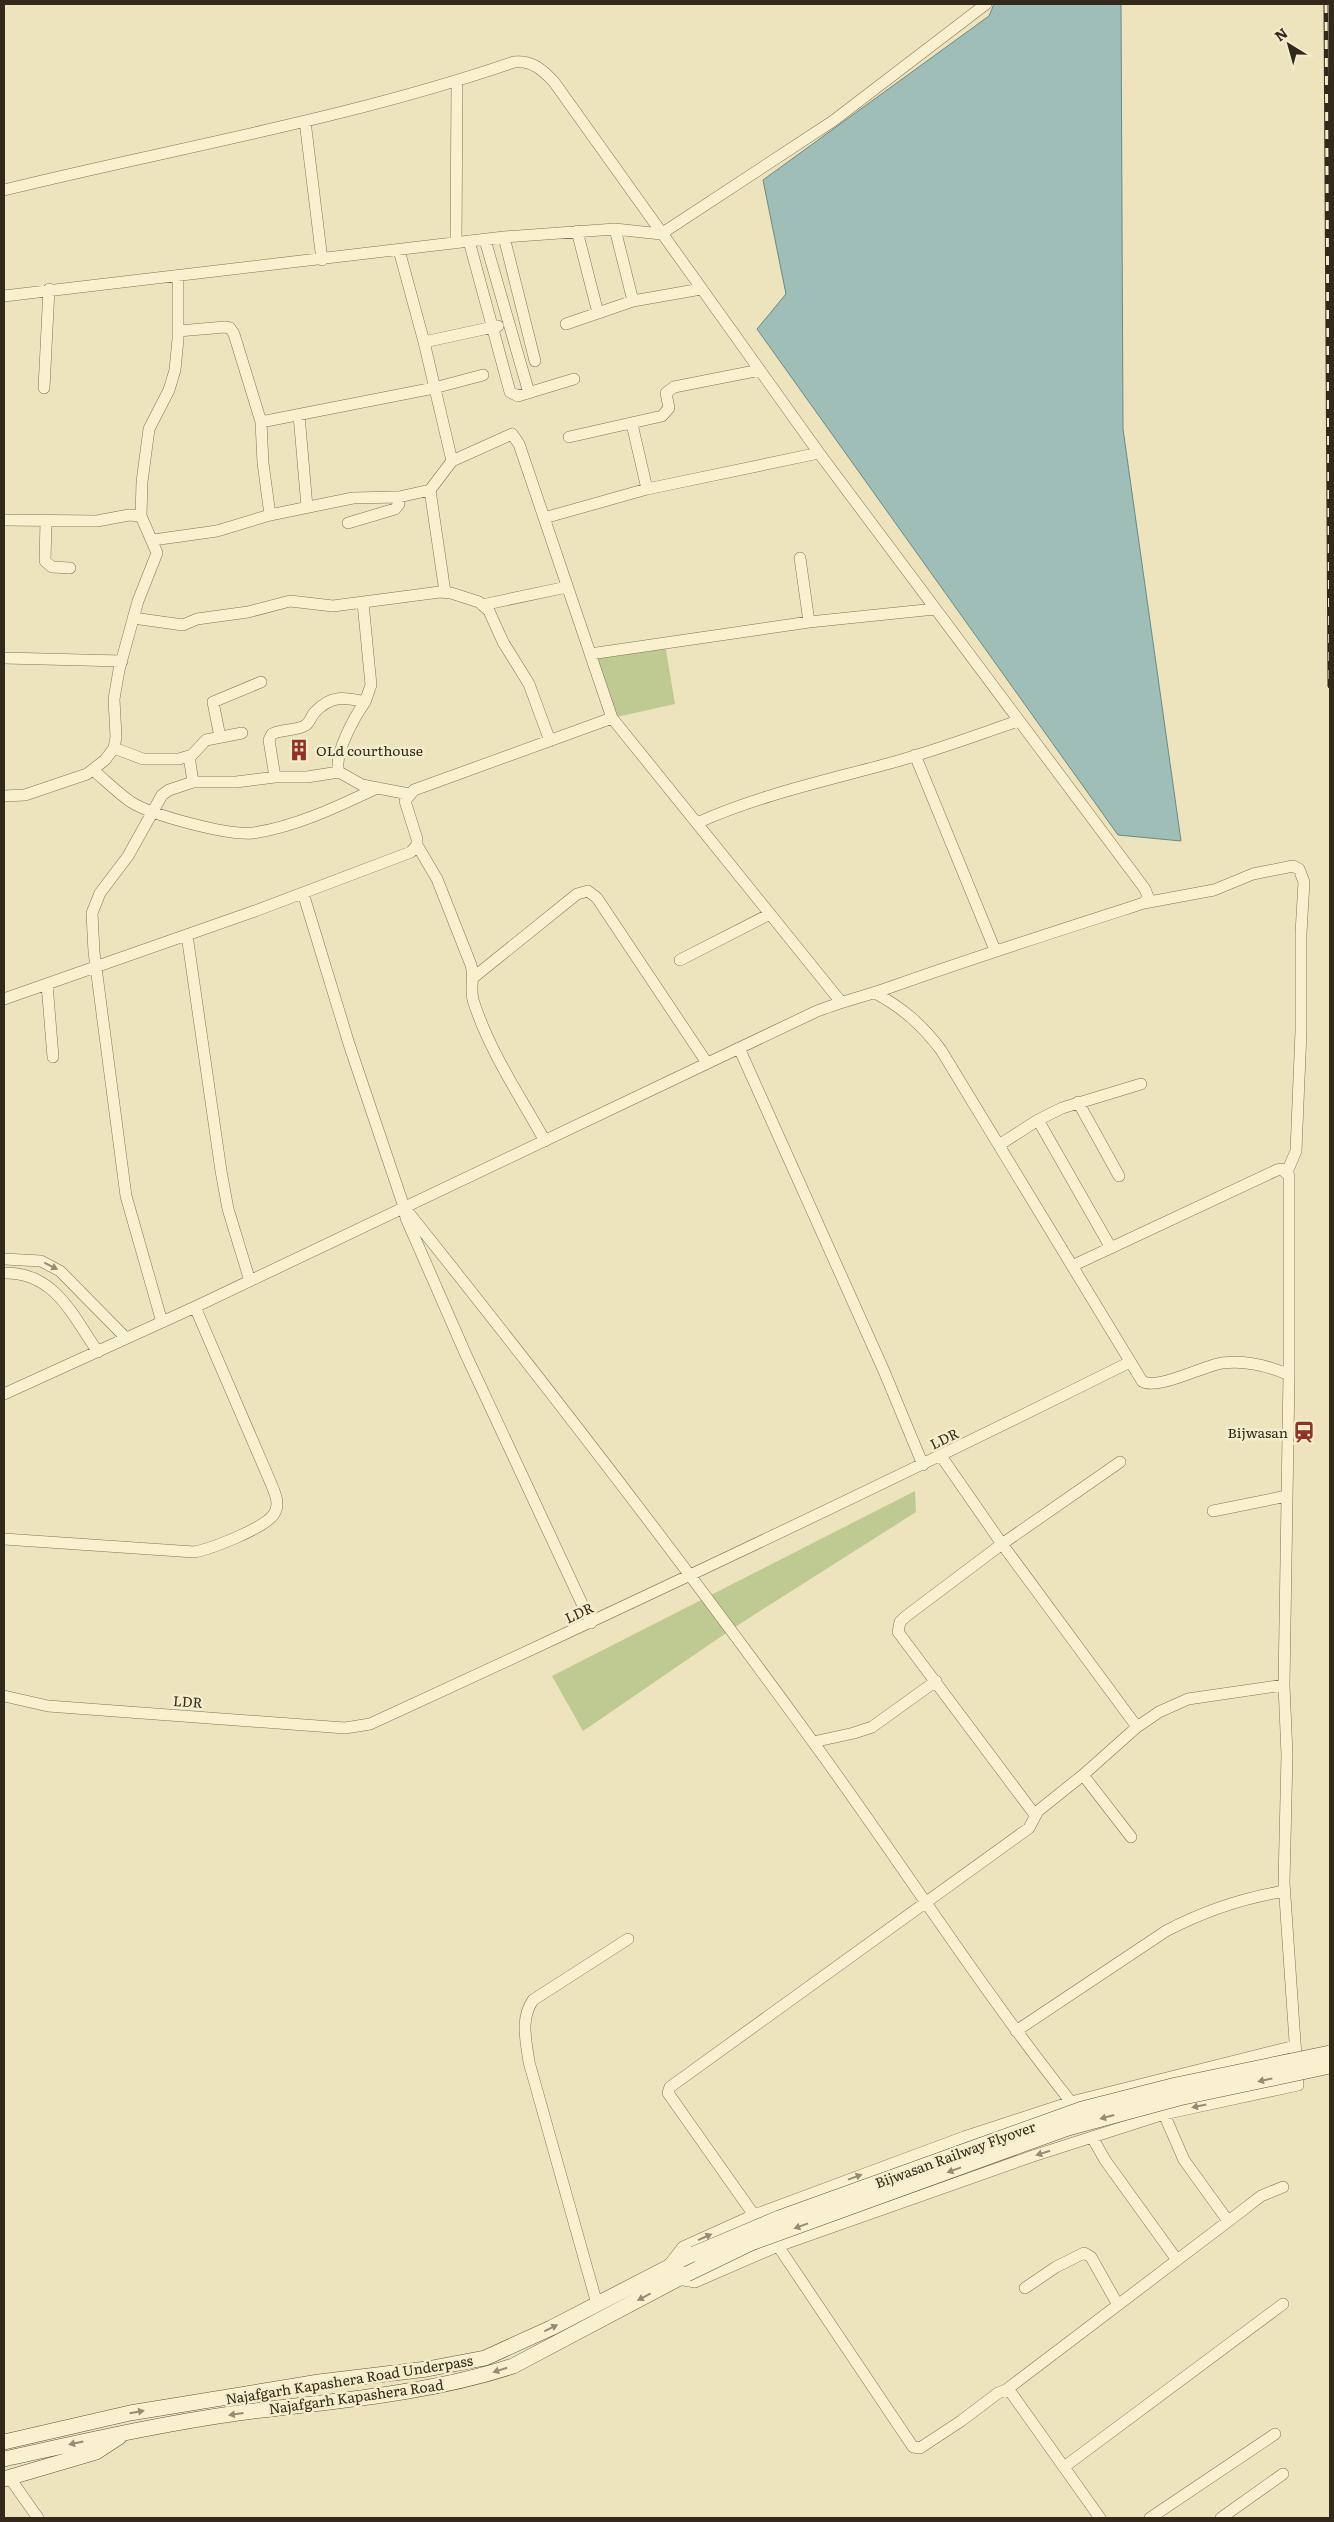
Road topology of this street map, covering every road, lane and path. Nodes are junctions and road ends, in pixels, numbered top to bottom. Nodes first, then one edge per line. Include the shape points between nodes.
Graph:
1 (986, 4) edge
2 (457, 82) junction
3 (305, 121) junction
4 (4, 190) edge
5 (615, 229) junction
6 (578, 231) junction
7 (661, 234) junction
8 (504, 237) junction
9 (485, 240) junction
10 (469, 242) junction
11 (456, 243) junction
12 (399, 250) junction
13 (322, 260) junction
14 (178, 276) junction
15 (49, 289) junction
16 (701, 289) junction
17 (4, 296) edge
18 (633, 301) junction
19 (598, 313) junction
20 (524, 321) junction
21 (509, 324) junction
22 (566, 324) dead end
23 (492, 328) junction
24 (178, 331) junction
25 (424, 342) junction
26 (536, 361) dead end
27 (760, 370) junction
28 (483, 375) dead end
29 (574, 379) dead end
30 (44, 388) dead end
31 (434, 388) junction
32 (529, 393) junction
33 (300, 415) junction
34 (261, 422) junction
35 (632, 424) junction
36 (569, 437) dead end
37 (818, 453) junction
38 (452, 461) junction
39 (647, 489) junction
40 (430, 490) junction
41 (399, 497) junction
42 (307, 507) junction
43 (270, 515) junction
44 (141, 516) junction
45 (544, 518) junction
46 (4, 520) edge
47 (46, 521) junction
48 (348, 523) dead end
49 (153, 540) junction
50 (800, 558) dead end
51 (70, 568) dead end
52 (567, 587) junction
53 (445, 592) junction
54 (363, 603) junction
55 (482, 605) junction
56 (935, 609) junction
57 (133, 618) junction
58 (809, 622) junction
59 (590, 654) junction
60 (4, 658) edge
61 (122, 660) junction
62 (261, 682) dead end
63 (365, 702) junction
64 (612, 718) junction
65 (1018, 721) junction
66 (242, 733) dead end
67 (220, 737) junction
68 (550, 741) junction
69 (114, 748) junction
70 (189, 756) junction
71 (915, 756) junction
72 (93, 770) junction
73 (339, 772) junction
74 (275, 777) junction
75 (194, 782) junction
76 (375, 789) junction
77 (409, 794) junction
78 (4, 796) edge
79 (150, 812) junction
80 (697, 823) junction
81 (417, 846) junction
82 (303, 893) junction
83 (1144, 903) junction
84 (770, 914) junction
85 (187, 935) junction
86 (995, 950) junction
87 (680, 960) dead end
88 (97, 966) junction
89 (474, 977) junction
90 (47, 984) junction
91 (875, 993) junction
92 (4, 999) edge
93 (840, 1002) junction
94 (739, 1048) junction
95 (53, 1056) dead end
96 (707, 1063) junction
97 (1141, 1084) dead end
98 (1078, 1102) junction
99 (1038, 1120) junction
100 (545, 1141) junction
101 (998, 1145) junction
102 (1287, 1172) junction
103 (1119, 1176) dead end
104 (404, 1207) junction
105 (1111, 1248) junction
106 (4, 1259) edge
107 (1072, 1266) junction
108 (4, 1273) edge
109 (250, 1281) junction
110 (195, 1307) junction
111 (162, 1322) junction
112 (126, 1338) junction
113 (98, 1352) junction
114 (1130, 1362) junction
115 (1290, 1375) junction
116 (4, 1394) edge
117 (942, 1456) junction
118 (1120, 1462) dead end
119 (923, 1465) junction
120 (1287, 1496) junction
121 (1213, 1511) dead end
122 (4, 1539) edge
123 (1002, 1544) junction
124 (689, 1575) junction
125 (591, 1623) junction
126 (936, 1681) junction
127 (1284, 1685) junction
128 (4, 1696) edge
129 (1137, 1727) junction
130 (813, 1742) junction
131 (1083, 1775) junction
132 (1035, 1815) junction
133 (1131, 1838) dead end
134 (1285, 1891) junction
135 (927, 1902) junction
136 (628, 1938) dead end
137 (1016, 2031) junction
138 (1295, 2046) junction
139 (1330, 2052) edge
140 (1330, 2066) edge
141 (1071, 2102) junction
142 (1164, 2114) junction
143 (1092, 2137) junction
144 (1283, 2187) dead end
145 (754, 2215) junction
146 (1228, 2221) junction
147 (778, 2246) junction
148 (1178, 2260) junction
149 (668, 2267) junction
150 (683, 2276) junction
151 (1025, 2288) dead end
152 (597, 2304) junction
153 (1283, 2304) dead end
154 (1118, 2305) junction
155 (572, 2316) junction
156 (579, 2331) junction
157 (1006, 2390) junction
158 (126, 2432) junction
159 (1275, 2434) dead end
160 (4, 2442) edge
161 (4, 2459) edge
162 (1064, 2467) junction
163 (1283, 2474) dead end
164 (6, 2478) edge
165 (38, 2518) edge
166 (1100, 2518) edge
167 (1150, 2518) edge
168 (1221, 2518) edge

1 - 7 street via 833,121
2 - 3 street
2 - 7 street via 514,62 536,66 554,82
2 - 11 street
3 - 4 street
3 - 13 street
5 - 6 street
5 - 7 street
5 - 18 street
6 - 8 street
6 - 19 street
7 - 16 street
8 - 9 street
8 - 20 street
9 - 10 street
9 - 21 street
10 - 11 street
10 - 23 street
11 - 12 street
12 - 13 street
12 - 25 street
13 - 14 street
14 - 15 street
14 - 24 street
15 - 17 street
15 - 30 street
16 - 18 street
16 - 27 street
18 - 19 street
19 - 22 street
20 - 21 street
20 - 26 street
21 - 23 street
21 - 32 street
23 - 25 street
23 - 32 street via 510,392 518,396
24 - 34 street via 230,328
24 - 44 street via 175,370 146,440
25 - 31 street
27 - 35 street via 674,387 666,393 669,408 666,413
27 - 37 street
28 - 31 street
29 - 32 street
31 - 33 street
31 - 38 street
33 - 34 street
33 - 42 street
34 - 43 street
35 - 36 street
35 - 39 street
37 - 39 street
37 - 56 street
38 - 40 street
38 - 45 street via 512,434 519,444
39 - 45 street
40 - 41 street
40 - 53 street
41 - 42 street via 353,498
41 - 48 street via 395,509
42 - 43 street
43 - 49 street via 217,531
44 - 47 street via 97,521
44 - 49 street
45 - 52 street
46 - 47 street
47 - 51 street via 45,561 52,567
49 - 57 street via 155,559
50 - 58 street
52 - 55 street
52 - 59 street
53 - 54 street
53 - 55 street
54 - 57 street via 333,606 290,601 248,612 197,619 183,625
54 - 63 street via 371,684
55 - 68 street via 494,620 503,642 529,684
56 - 58 street
56 - 65 street
57 - 61 street
58 - 59 street
59 - 64 street
60 - 61 street
61 - 69 street via 114,698
62 - 67 street via 213,702
63 - 73 street via 351,725 338,760
63 - 74 street via 343,697 331,699 313,714 309,723 272,734 268,740
64 - 68 street
64 - 80 street
65 - 71 street
65 - 83 street via 1145,889 1148,896
66 - 67 street
67 - 70 street via 206,740
68 - 77 street
69 - 70 street via 143,759
69 - 72 street
70 - 75 street
71 - 80 street via 795,787
71 - 86 street
72 - 78 street via 25,795
72 - 79 street via 131,802
73 - 74 street via 299,778
73 - 76 street
74 - 75 street via 236,782
75 - 79 street via 169,790
76 - 77 street
76 - 79 street via 294,823 252,833 228,832
77 - 81 street via 405,800 406,809
79 - 88 street via 128,856 95,904 92,913
80 - 84 street
81 - 82 street via 411,852
81 - 89 street via 437,879
82 - 85 street
82 - 104 street
83 - 86 street
83 - 102 street via 1226,887 1253,874 1281,867 1293,866 1300,871 1304,882 1296,1151
84 - 87 street
84 - 93 street
85 - 88 street
85 - 109 street via 226,1199
86 - 91 street
88 - 90 street
88 - 111 street via 126,1196
89 - 96 street via 577,894 588,891 597,898
89 - 100 street via 472,1000 484,1031
90 - 92 street
90 - 95 street
91 - 93 street
91 - 101 street via 918,1022 933,1040
93 - 94 street
94 - 96 street
94 - 119 street
96 - 100 street
97 - 98 street
98 - 99 street
98 - 103 street
99 - 101 street
99 - 105 street
100 - 104 street
101 - 107 street
102 - 105 street via 1277,1170
102 - 115 street via 1290,1183
104 - 109 street
104 - 124 street via 573,1421
104 - 125 street via 466,1355
105 - 107 street
106 -> 112 street via 41,1261 60,1270
107 - 114 street
108 - 113 street via 30,1275 46,1283 57,1293
109 - 110 street
110 - 111 street
110 - 122 street via 270,1481 278,1504 275,1514 267,1522 206,1550 194,1552
111 - 112 street
112 - 113 street
113 - 116 street
114 - 115 street via 1146,1384 1231,1362 1273,1368
114 - 117 street, LDR
115 - 120 street
117 - 119 street, LDR
117 - 123 street
118 - 123 street
119 - 124 street, LDR
120 - 121 street
120 - 127 street
123 - 126 street via 900,1622 898,1632
123 - 129 street
124 - 125 street, LDR
124 - 130 street
125 - 128 street, LDR via 370,1724 355,1727 48,1706
126 - 130 street via 864,1731
126 - 132 street
127 - 129 street via 1188,1699 1159,1712
127 - 134 street via 1287,1755
129 - 131 street
130 - 135 street
131 - 132 street
131 - 133 street
132 - 135 street via 1028,1828
134 - 137 street via 1217,1906 1166,1931
134 - 138 street
135 - 137 street
135 - 145 street via 669,2089 668,2093
136 - 152 street via 533,2000 527,2008 525,2020 529,2062
137 - 141 street
138 - 141 street
138 -> 142 street via 1298,2085
139 - 149 main road, Bijwasan Railway Flyover, bridge via 1082,2109 779,2218
140 -> 150 main road, Bijwasan Railway Flyover, bridge via 1179,2098 1068,2128 751,2243
145 -> 141 street via 964,2137
142 - 143 street
142 - 146 street via 1184,2160
143 -> 147 street
143 - 148 street via 1105,2160
144 - 146 street via 1261,2196
149 -> 145 street via 683,2247
146 - 148 street
147 - 150 street via 695,2282
147 - 157 street via 915,2449
148 - 154 street
149 - 152 main road, Bijwasan Railway Flyover
150 -> 156 main road, Najafgarh Kapashera Road
151 - 154 street via 1084,2253 1090,2257
152 - 155 main road, Najafgarh Kapashera Road Underpass
153 - 162 street
154 - 157 street
155 - 156 main road
160 -> 155 main road, Najafgarh Kapashera Road Underpass via 130,2413 319,2382 462,2364 486,2358
156 -> 158 main road, Najafgarh Kapashera Road via 513,2366 430,2387
157 - 162 street
158 -> 161 main road, Najafgarh Kapashera Road
158 - 164 main road via 96,2452
159 - 167 street
162 - 166 street
163 - 168 street
164 - 165 street

